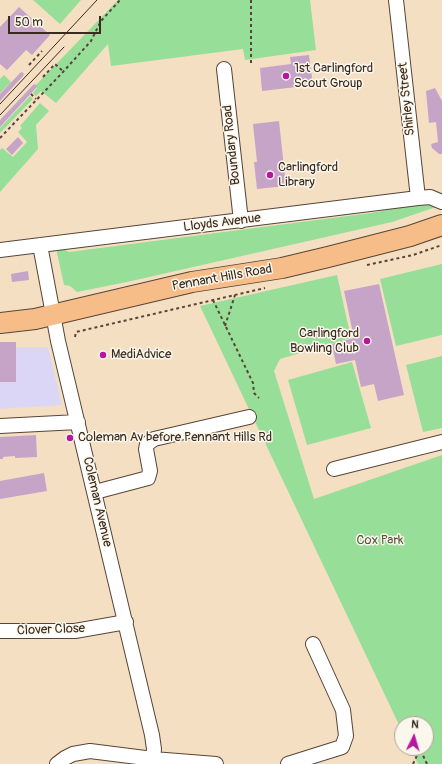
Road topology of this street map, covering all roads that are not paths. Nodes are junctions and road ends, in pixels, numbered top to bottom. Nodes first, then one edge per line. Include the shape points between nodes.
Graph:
1 (396, 0) edge
2 (224, 68) dead end
3 (418, 198) junction
4 (442, 202) edge
5 (240, 221) junction
6 (442, 225) edge
7 (40, 245) junction
8 (0, 250) edge
9 (53, 315) junction
10 (0, 323) edge
11 (249, 417) dead end
12 (78, 422) junction
13 (0, 426) edge
14 (442, 442) edge
15 (334, 469) dead end
16 (95, 492) junction
17 (126, 622) junction
18 (0, 631) edge
19 (313, 644) dead end
20 (153, 759) junction
21 (57, 764) edge
22 (216, 764) edge
23 (288, 764) edge

1 - 3 street, Shirley Street
2 - 5 street, Boundary Road
3 - 4 street, Lloyds Avenue via 430,197
3 - 5 street, Lloyds Avenue
5 - 7 street, Lloyds Avenue
6 - 9 highway, Pennant Hills Road via 410,236 282,268 192,282
7 - 8 street, Lloyds Avenue
7 - 9 street, Coleman Avenue
9 - 10 highway, Pennant Hills Road
9 - 12 street, Coleman Avenue
11 - 16 street via 154,439 147,444 146,449 150,471 148,478
12 - 13 street
12 - 16 street, Coleman Avenue
14 - 15 street
16 - 17 street, Coleman Avenue
17 - 18 street, Clover Close via 75,631
17 - 20 street, Coleman Avenue via 152,735
19 - 23 street via 343,710 346,736 342,747
20 - 21 street via 90,751 73,754
20 - 22 street

